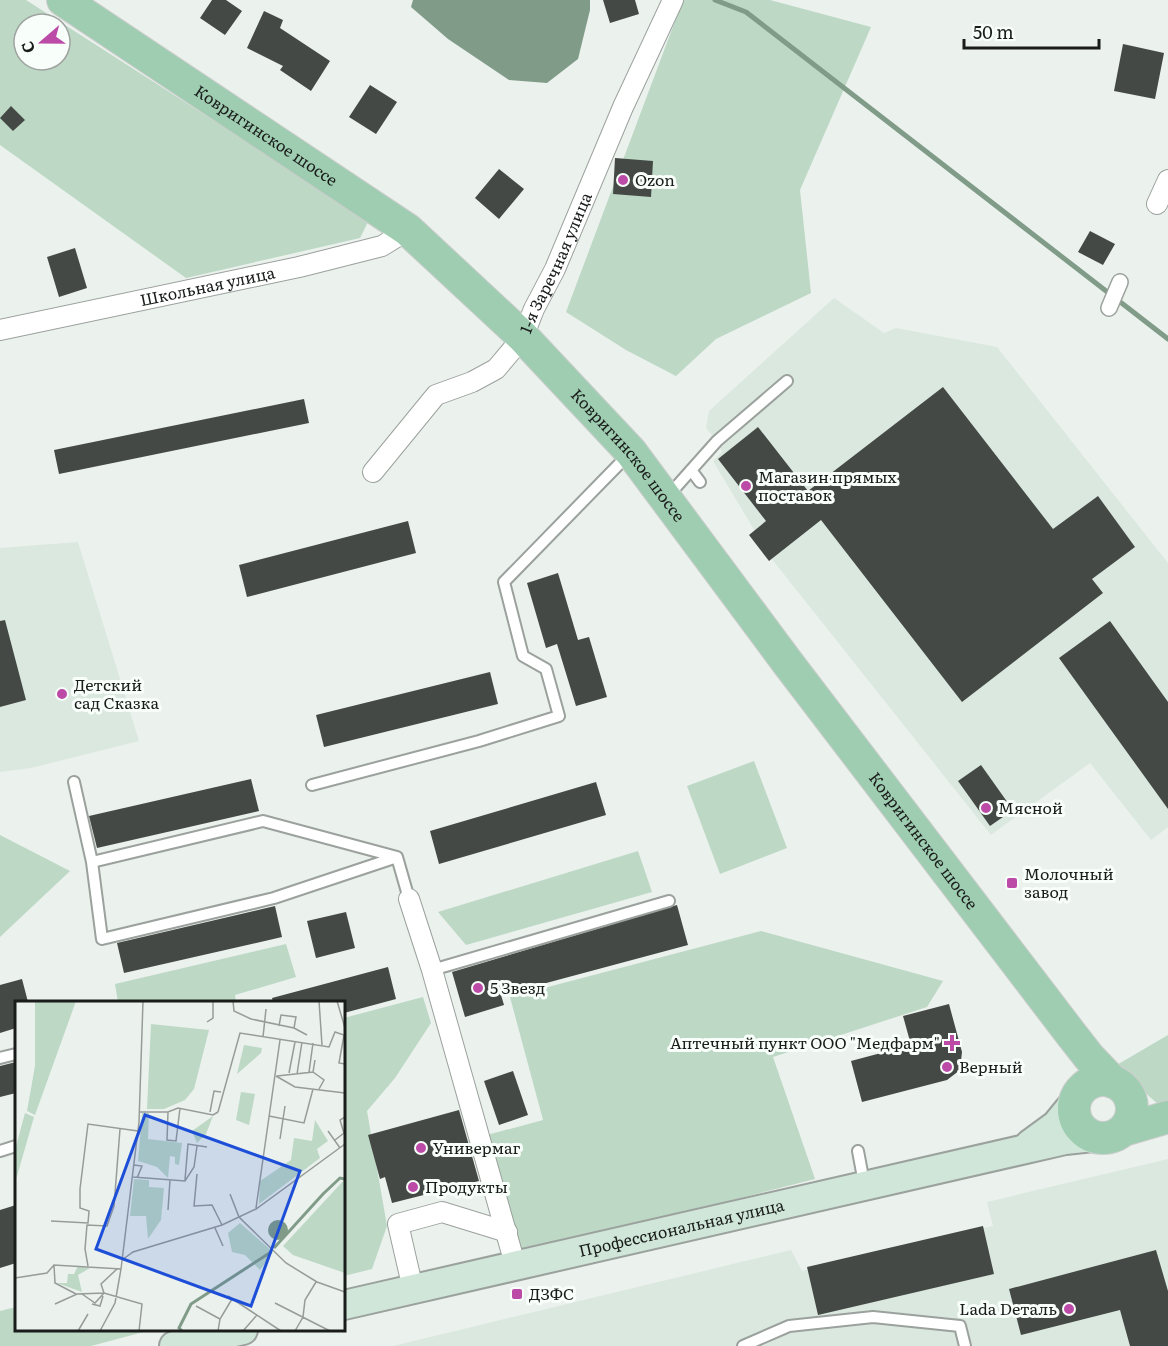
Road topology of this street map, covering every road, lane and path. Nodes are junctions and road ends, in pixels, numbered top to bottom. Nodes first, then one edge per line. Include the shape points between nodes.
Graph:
1 (63, 0) edge
2 (673, 0) edge
3 (1168, 180) edge
4 (1157, 204) dead end
5 (408, 230) junction
6 (1120, 282) dead end
7 (1109, 309) dead end
8 (0, 330) edge
9 (523, 337) junction
10 (787, 381) dead end
11 (631, 452) junction
12 (691, 470) junction
13 (373, 472) dead end
14 (700, 482) dead end
15 (666, 499) junction
16 (74, 782) dead end
17 (312, 785) dead end
18 (397, 857) junction
19 (92, 862) junction
20 (409, 899) joint
21 (669, 901) dead end
22 (432, 970) junction
23 (1071, 1034) junction
24 (15, 1054) edge
25 (0, 1058) edge
26 (1122, 1090) junction
27 (1078, 1096) junction
28 (1168, 1116) edge
29 (1124, 1130) junction
30 (1093, 1137) junction
31 (15, 1146) edge
32 (1020, 1149) junction
33 (0, 1151) edge
34 (858, 1151) dead end
35 (864, 1184) junction
36 (507, 1232) junction
37 (515, 1264) junction
38 (413, 1289) junction
39 (345, 1305) edge
40 (235, 1331) edge
41 (174, 1346) edge
42 (743, 1346) edge
43 (965, 1346) edge

1 - 5 main road, Ковригинское шоссе
2 - 9 street, 1-я Заречная улица
3 - 4 street
5 - 8 street, Школьная улица via 382,246 299,267
5 - 9 main road, Ковригинское шоссе
6 - 7 street
9 - 11 main road, Ковригинское шоссе
9 - 13 street, 1-я Заречная улица via 496,369 436,396
10 - 12 lane via 717,441
11 - 15 main road, Ковригинское шоссе
11 - 17 lane via 504,582 523,656 546,669 559,716
12 - 14 lane
12 - 15 lane
15 - 23 main road, Ковригинское шоссе
16 - 19 lane
18 - 19 lane via 263,822
18 - 19 lane via 274,898 102,939
18 - 20 lane
20 - 22 street
21 - 22 lane
22 - 36 street
23 - 26 main road, Ковригинское шоссе
23 - 27 main road, Ковригинское шоссе via 1086,1072
24 - 25 lane
26 - 27 main road via 1096,1081
26 - 28 main road, Профессиональная улица via 1146,1110
26 - 29 main road via 1132,1116
27 - 30 main road via 1074,1112 1080,1127
27 - 32 main road, Профессиональная улица via 1056,1125
28 - 29 main road, Профессиональная улица
29 - 30 main road, Профессиональная улица via 1109,1138
30 - 32 main road, Профессиональная улица
31 - 33 lane
32 - 35 main road, Профессиональная улица
34 - 35 lane
35 - 37 main road, Профессиональная улица
36 - 37 street
36 - 38 street via 442,1212 398,1224
37 - 38 main road, Профессиональная улица
38 - 39 main road, Профессиональная улица
40 - 41 main road
42 - 43 lane via 789,1326 873,1317 960,1326

